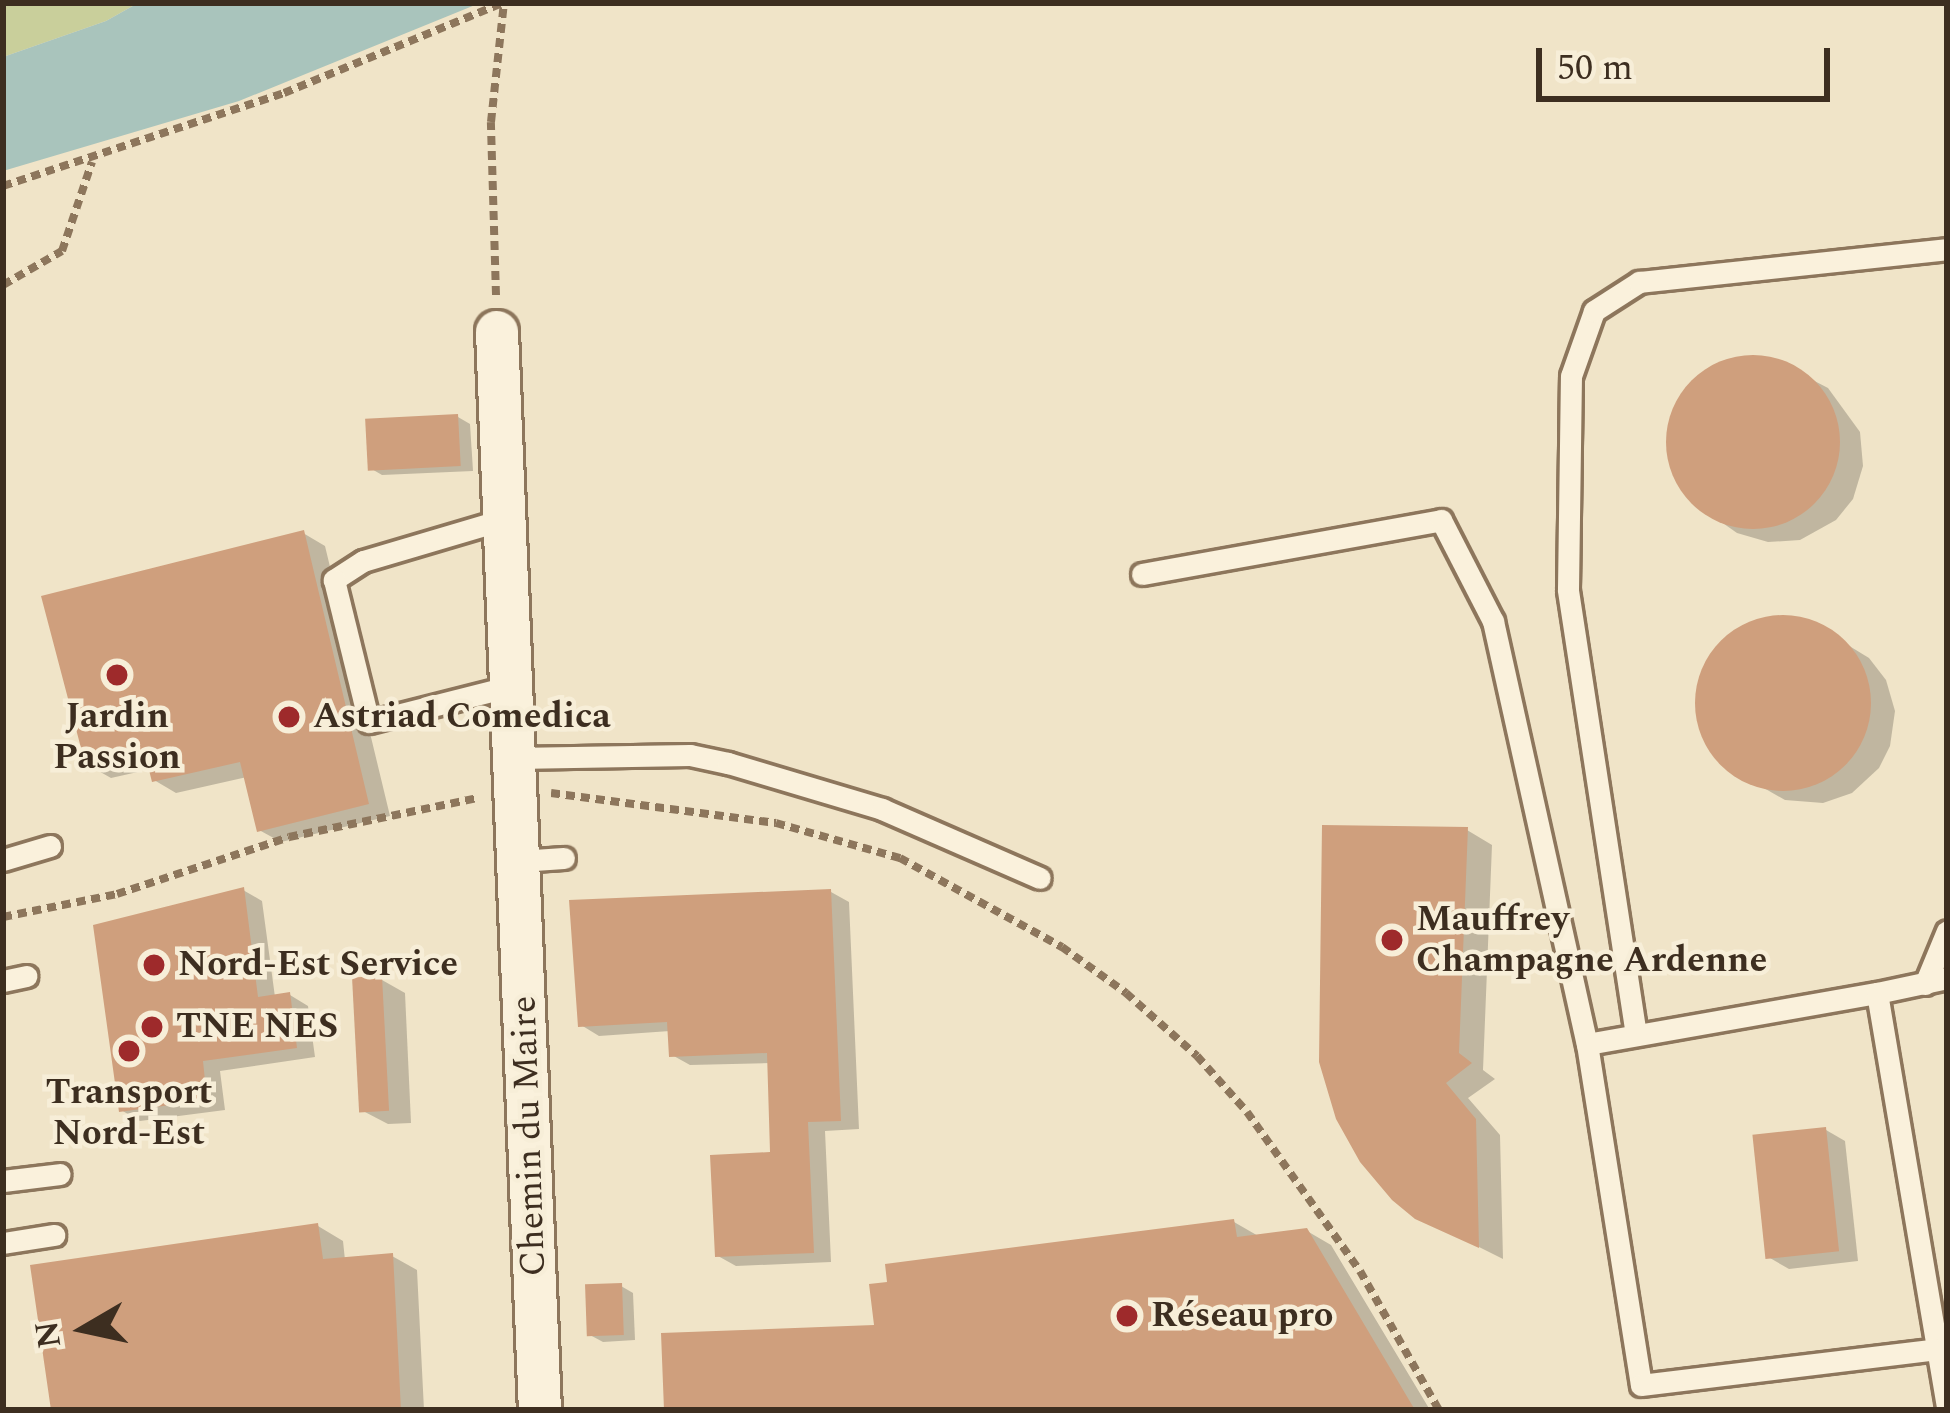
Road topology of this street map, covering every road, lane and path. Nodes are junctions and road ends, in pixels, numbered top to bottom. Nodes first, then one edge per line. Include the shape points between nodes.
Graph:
1 (503, 3) edge
2 (92, 161) junction
3 (3, 186) edge
4 (1947, 249) edge
5 (3, 285) edge
6 (497, 332) joint
7 (505, 519) junction
8 (1142, 574) dead end
9 (512, 686) junction
10 (515, 774) junction
11 (50, 846) dead end
12 (564, 858) dead end
13 (3, 860) edge
14 (519, 861) junction
15 (1040, 878) dead end
16 (3, 917) edge
17 (1947, 931) edge
18 (1936, 981) edge
19 (1877, 993) junction
20 (1636, 1035) junction
21 (1587, 1044) junction
22 (60, 1174) dead end
23 (3, 1181) edge
24 (54, 1235) dead end
25 (3, 1244) edge
26 (1939, 1311) edge
27 (1937, 1348) junction
28 (1947, 1409) edge
29 (540, 1410) edge
30 (1439, 1410) edge

1 - 2 path
1 - 6 path via 491,122
2 - 3 path
2 - 5 path via 62,251
4 - 20 lane via 1639,282 1594,311 1571,376 1568,589
6 - 7 street, Chemin du Maire
7 - 9 street, Chemin du Maire
7 - 9 lane via 363,562 334,580 369,722
8 - 21 lane via 1441,520 1493,621
9 - 10 street, Chemin du Maire
10 - 14 street, Chemin du Maire
10 - 15 lane via 690,755 882,809
10 - 16 path via 117,894
10 - 30 path via 776,823 900,858 1062,947 1198,1056 1247,1112 1360,1271
11 - 13 lane
12 - 14 lane
14 - 29 street, Chemin du Maire
17 - 18 lane
18 - 19 lane
19 - 20 lane
19 - 26 lane
20 - 21 lane
21 - 27 lane via 1641,1384
22 - 23 lane
24 - 25 lane
26 - 27 lane
27 - 28 lane

